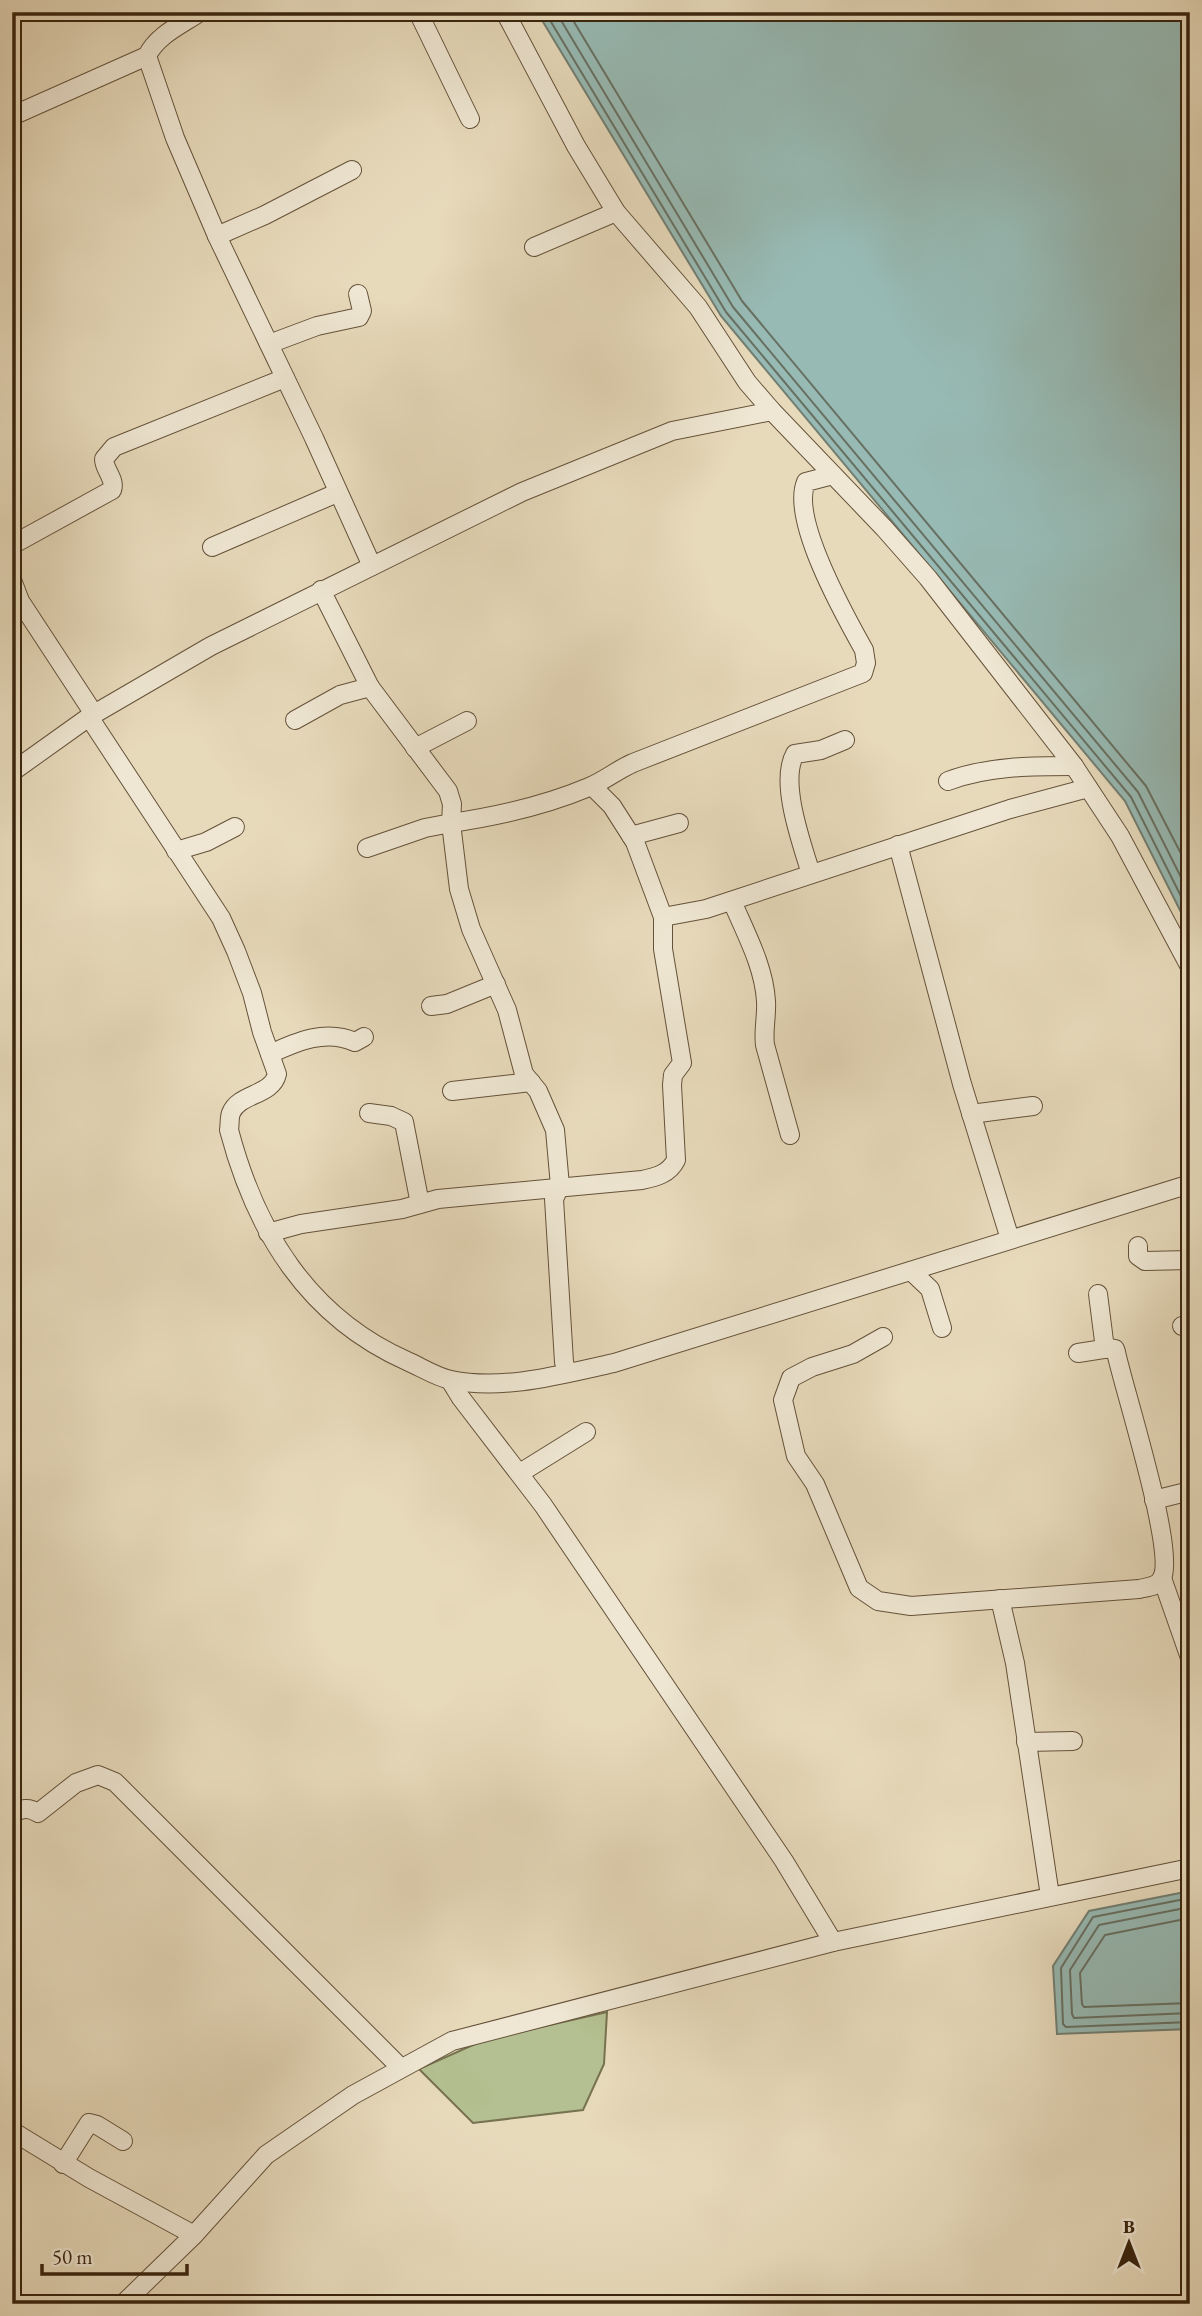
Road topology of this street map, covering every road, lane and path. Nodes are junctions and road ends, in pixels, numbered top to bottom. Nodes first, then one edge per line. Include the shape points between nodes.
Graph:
1 (200, 12) edge
2 (418, 12) edge
3 (505, 12) edge
4 (147, 56) junction
5 (12, 116) edge
6 (470, 119) dead end
7 (352, 170) dead end
8 (616, 212) junction
9 (217, 236) junction
10 (534, 247) dead end
11 (358, 294) dead end
12 (269, 344) junction
13 (285, 378) junction
14 (772, 411) junction
15 (833, 475) junction
16 (337, 493) junction
17 (12, 545) edge
18 (212, 547) dead end
19 (372, 566) junction
20 (12, 580) edge
21 (321, 590) junction
22 (370, 687) junction
23 (92, 715) junction
24 (295, 720) dead end
25 (467, 721) dead end
26 (845, 740) dead end
27 (415, 748) junction
28 (1074, 766) junction
29 (12, 772) edge
30 (948, 781) dead end
31 (592, 786) junction
32 (1088, 788) junction
33 (679, 822) dead end
34 (450, 823) junction
35 (235, 827) dead end
36 (631, 836) junction
37 (898, 845) junction
38 (367, 848) dead end
39 (176, 851) junction
40 (811, 874) junction
41 (732, 901) junction
42 (663, 917) junction
43 (1190, 967) edge
44 (496, 984) junction
45 (431, 1006) dead end
46 (364, 1037) dead end
47 (270, 1054) junction
48 (531, 1082) junction
49 (452, 1091) dead end
50 (1033, 1105) dead end
51 (369, 1113) dead end
52 (971, 1114) junction
53 (790, 1135) dead end
54 (1190, 1184) edge
55 (560, 1186) junction
56 (420, 1204) junction
57 (268, 1233) junction
58 (1010, 1239) junction
59 (1138, 1246) dead end
60 (1190, 1260) edge
61 (911, 1271) junction
62 (1098, 1294) dead end
63 (942, 1328) dead end
64 (883, 1337) dead end
65 (1105, 1349) junction
66 (1078, 1353) dead end
67 (567, 1373) junction
68 (450, 1380) junction
69 (586, 1432) dead end
70 (520, 1473) junction
71 (1190, 1492) edge
72 (1154, 1500) junction
73 (1163, 1578) junction
74 (1000, 1598) junction
75 (1190, 1658) edge
76 (1073, 1741) dead end
77 (1026, 1742) junction
78 (12, 1814) edge
79 (1190, 1868) edge
80 (1049, 1896) junction
81 (833, 1942) junction
82 (401, 2068) junction
83 (12, 2131) edge
84 (123, 2141) dead end
85 (63, 2164) junction
86 (194, 2235) junction
87 (123, 2304) edge

1 - 4 street via 163,36
2 - 6 street
3 - 8 street
4 - 5 street
4 - 9 street via 175,138
7 - 9 street
8 - 10 street
8 - 14 street via 698,307 747,382
9 - 12 street
11 - 12 street via 359,317
12 - 13 street
13 - 16 street
13 - 17 street via 114,447 104,459 112,490
14 - 15 street
14 - 19 street via 672,431 522,492
15 - 28 street via 928,578
15 - 31 street via 806,482 803,500 818,559 864,650 863,673 632,763
16 - 18 street
16 - 19 street
19 - 21 street
20 - 23 street via 20,601
21 - 22 street
21 - 23 street via 211,646
22 - 24 street via 340,695
22 - 27 street
23 - 29 street
23 - 39 street
25 - 27 street
26 - 40 street via 794,754 790,761 792,810
27 - 34 street via 448,791
28 - 30 street via 1018,767
28 - 32 street
31 - 34 street via 528,809
31 - 36 street
32 - 37 street
32 - 43 street via 1120,836
33 - 36 street
34 - 38 street
34 - 44 street via 462,903
35 - 39 street
36 - 42 street
37 - 40 street
37 - 52 street
39 - 47 street via 221,918 252,993
40 - 41 street
41 - 42 street
41 - 53 street via 764,984 765,1045
42 - 55 street via 663,949 682,1063 673,1074 672,1086 674,1164 662,1175 642,1180
44 - 45 street
44 - 48 street via 522,1068
46 - 47 street via 355,1042 326,1035
47 - 57 street via 276,1079 236,1106 229,1130
48 - 49 street
48 - 55 street via 555,1130
50 - 52 street
51 - 56 street via 404,1122
52 - 58 street
54 - 58 street
55 - 56 street
55 - 67 street via 554,1199
56 - 57 street
57 - 68 street via 302,1283 353,1332
58 - 61 street
59 - 60 street via 1138,1256 1145,1261
61 - 63 street via 930,1289
61 - 67 street via 614,1363
62 - 65 street
64 - 74 street via 791,1378 783,1400 796,1456 815,1484 859,1588 878,1601 911,1606
65 - 66 street
65 - 72 street via 1116,1352
67 - 68 street via 502,1382
68 - 70 street
69 - 70 street
70 - 81 street via 776,1849
71 - 72 street
72 - 73 street via 1166,1567
73 - 74 street via 1139,1589
73 - 75 street
74 - 77 street
76 - 77 street
77 - 80 street
78 - 82 street via 24,1808 38,1813 76,1783 98,1774 115,1782
79 - 80 street
80 - 81 street
81 - 82 street via 452,2041
82 - 86 street via 266,2155
83 - 85 street
84 - 85 street via 89,2123
85 - 86 street
86 - 87 street

